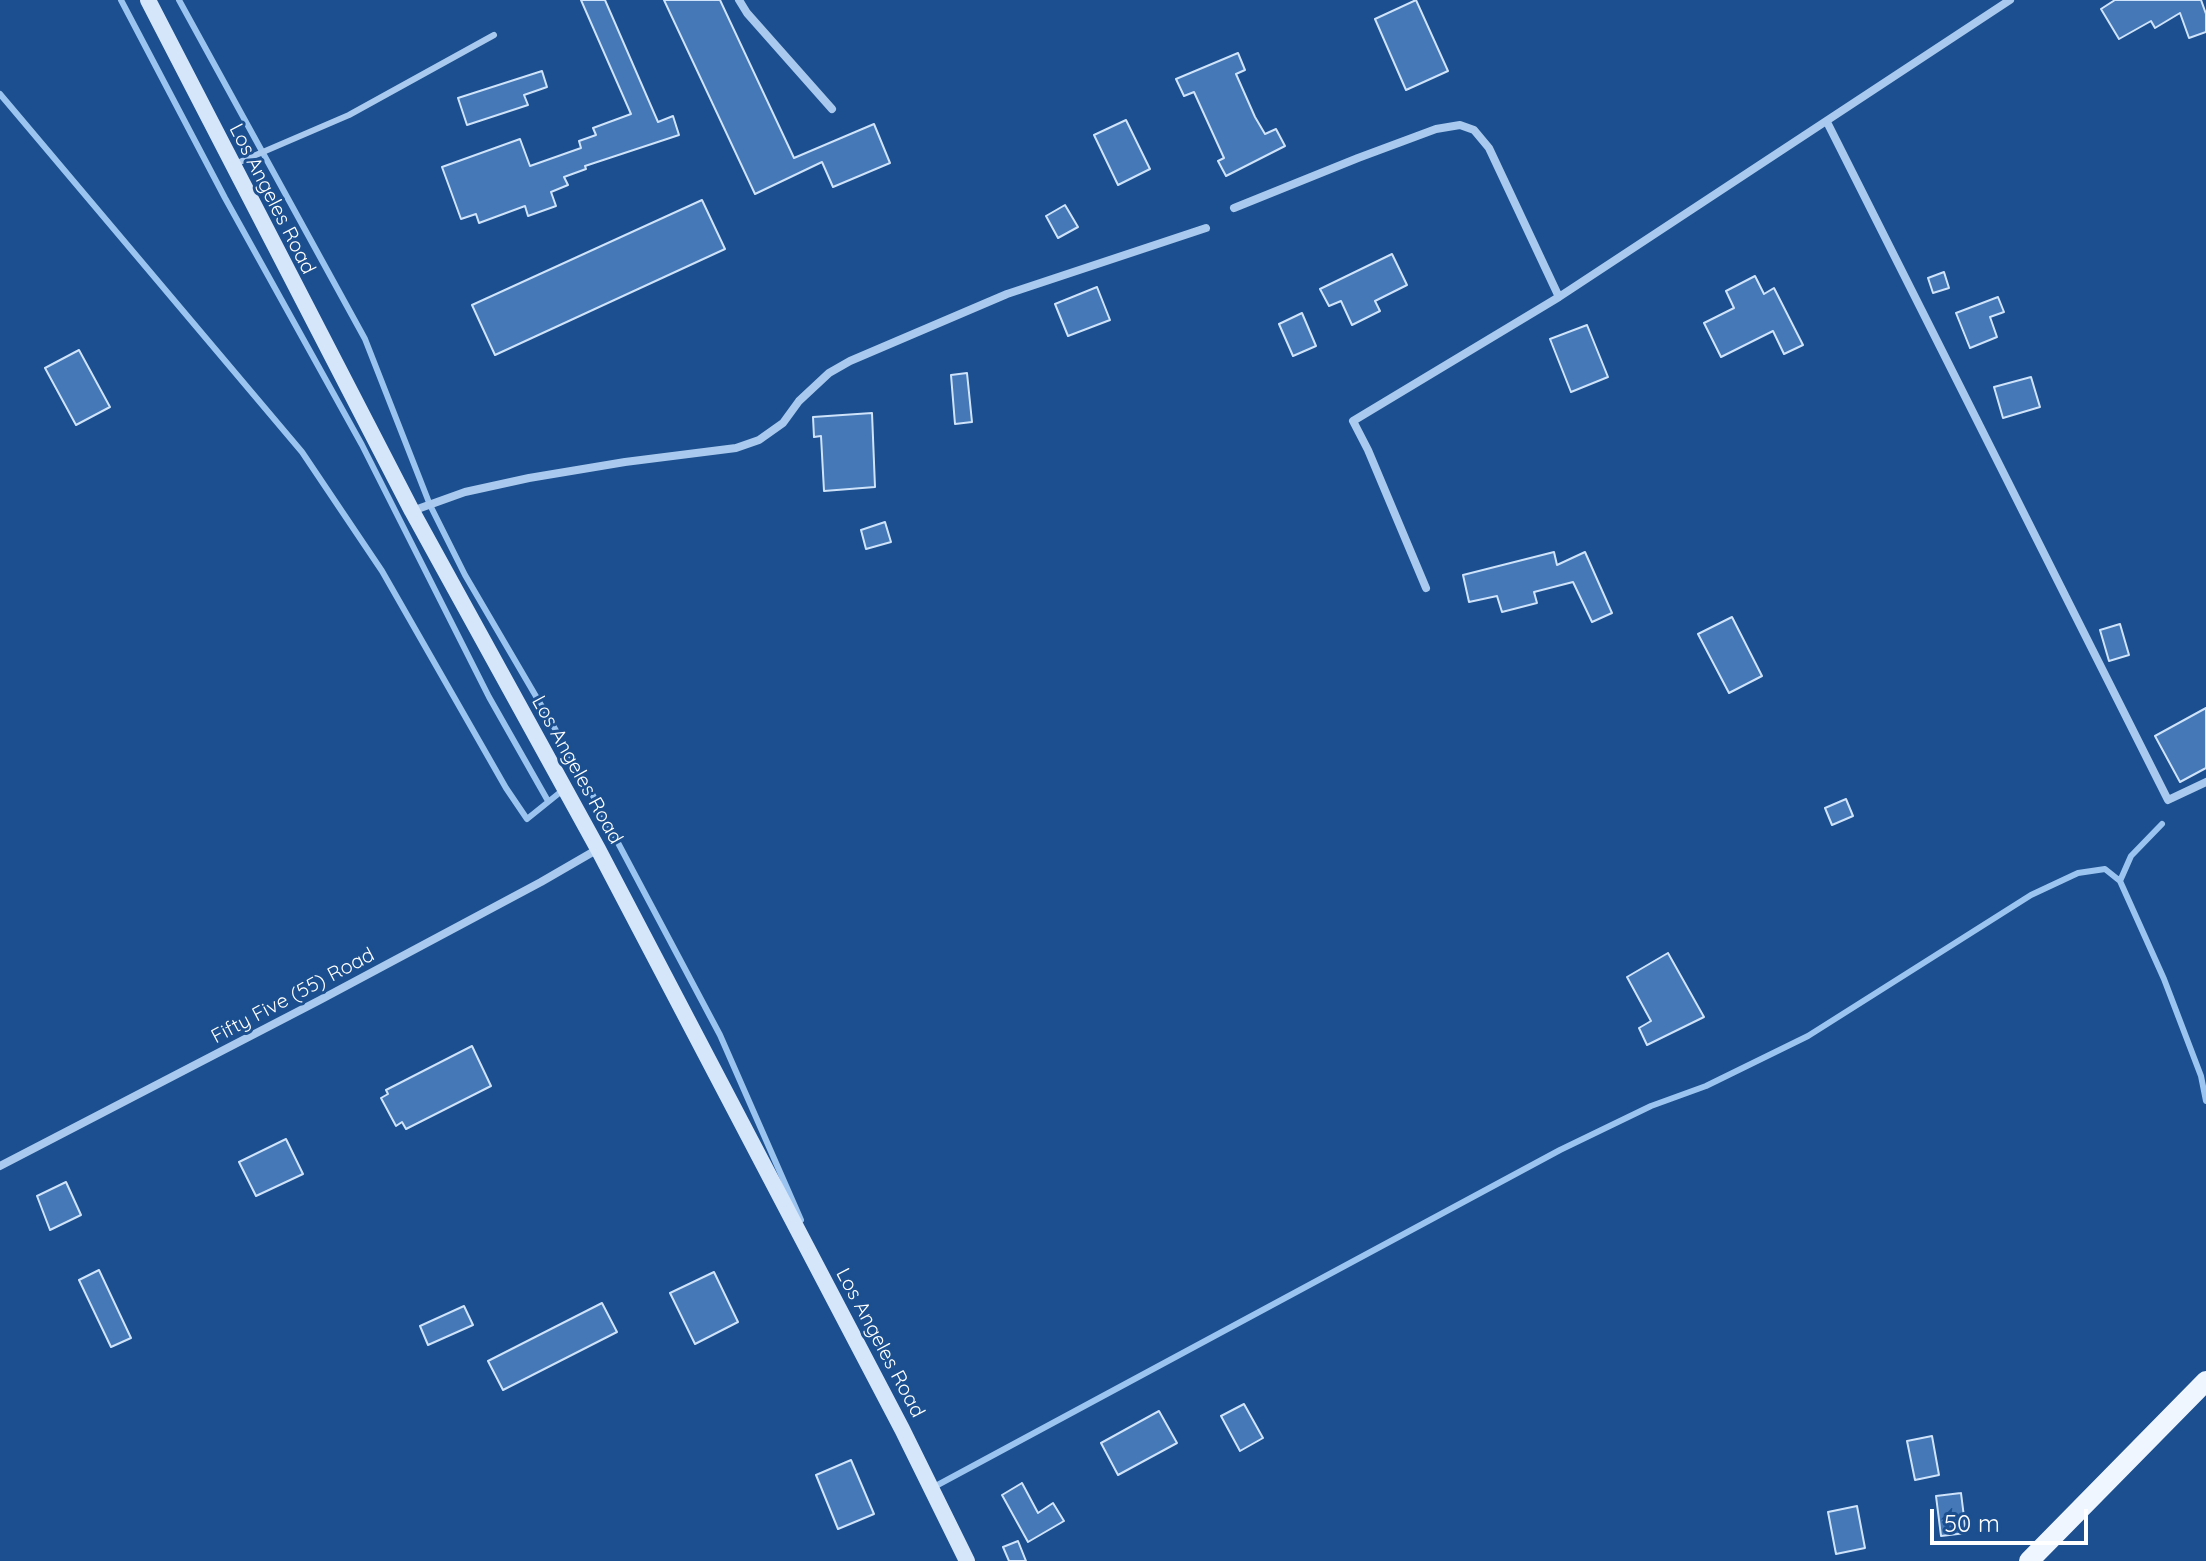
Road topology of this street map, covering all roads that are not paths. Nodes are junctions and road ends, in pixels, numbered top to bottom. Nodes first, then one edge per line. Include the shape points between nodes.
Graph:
1 (148, 0) edge
2 (739, 0) edge
3 (2010, 0) edge
4 (494, 35) dead end
5 (832, 109) dead end
6 (1827, 122) junction
7 (232, 165) junction
8 (1234, 208) dead end
9 (1206, 228) dead end
10 (1559, 297) junction
11 (412, 511) junction
12 (1426, 588) dead end
13 (2206, 782) edge
14 (598, 849) junction
15 (0, 1166) edge
16 (2206, 1381) edge
17 (967, 1561) edge
18 (2029, 1561) edge

1 - 7 main road, Los Angeles Road
2 - 5 street
3 - 6 street
4 - 7 lane via 349,115
6 - 10 street
6 - 13 street via 2168,800
7 - 11 main road, Los Angeles Road
8 - 10 street via 1436,129 1460,125 1474,130 1489,148
9 - 11 street via 1007,294 850,361 829,373 783,423 759,440 736,448 529,478
10 - 12 street via 1353,421
11 - 14 main road, Los Angeles Road
14 - 15 street, Fifty Five (55) Road
14 - 17 main road, Los Angeles Road
16 - 18 main road

